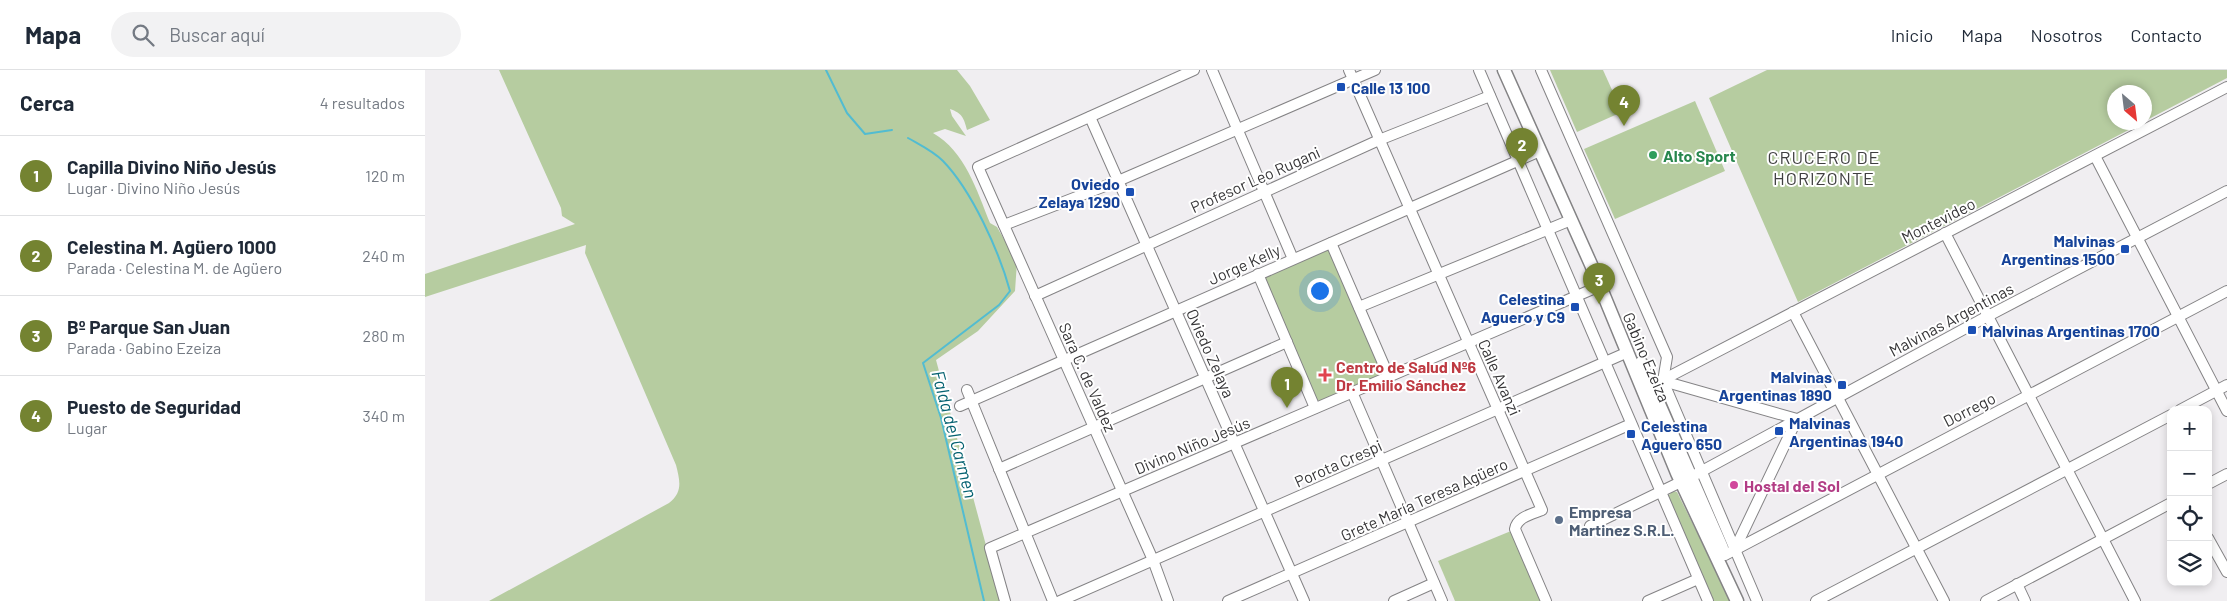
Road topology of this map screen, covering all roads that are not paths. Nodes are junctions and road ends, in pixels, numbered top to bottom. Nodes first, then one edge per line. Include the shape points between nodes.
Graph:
1 (1194, 70) edge
2 (1212, 70) edge
3 (1375, 70) edge
4 (1479, 70) edge
5 (1504, 70) edge
6 (1513, 70) edge
7 (1541, 70) edge
8 (1351, 75) edge
9 (2227, 87) edge
10 (1490, 96) junction
11 (1090, 117) junction
12 (1237, 128) junction
13 (1379, 140) junction
14 (1540, 151) junction
15 (2095, 156) junction
16 (1518, 160) junction
17 (1118, 180) junction
18 (1264, 192) junction
19 (2227, 192) edge
20 (1409, 208) junction
21 (1571, 220) junction
22 (1003, 225) junction
23 (1547, 228) junction
24 (1945, 233) junction
25 (2138, 239) junction
26 (1331, 243) junction
27 (1146, 244) junction
28 (1293, 259) junction
29 (1258, 274) junction
30 (1438, 274) junction
31 (1600, 286) junction
32 (2227, 292) edge
33 (1035, 296) junction
34 (1576, 296) junction
35 (1359, 307) junction
36 (1176, 311) junction
37 (1793, 312) junction
38 (1988, 316) junction
39 (2179, 318) junction
40 (1287, 342) junction
41 (1469, 343) junction
42 (1628, 352) junction
43 (1064, 360) junction
44 (1605, 362) junction
45 (1205, 376) junction
46 (1389, 377) junction
47 (1657, 383) junction
48 (2227, 385) edge
49 (967, 390) dead end
50 (2216, 390) junction
51 (1352, 392) junction
52 (2029, 395) junction
53 (1837, 397) junction
54 (972, 401) junction
55 (960, 406) dead end
56 (2187, 406) edge
57 (1315, 408) junction
58 (1498, 409) junction
59 (2227, 411) edge
60 (2167, 417) edge
61 (1797, 419) junction
62 (1631, 424) junction
63 (1093, 426) junction
64 (1235, 443) junction
65 (1381, 460) junction
66 (999, 468) junction
67 (1702, 469) junction
68 (2068, 470) junction
69 (1525, 471) junction
70 (1877, 474) junction
71 (2227, 474) edge
72 (1686, 479) junction
73 (2212, 482) edge
74 (1122, 491) junction
75 (1661, 492) junction
76 (2167, 505) edge
77 (1265, 511) junction
78 (1407, 522) junction
79 (1590, 526) dead end
80 (1025, 533) junction
81 (2103, 539) junction
82 (2210, 541) edge
83 (1917, 548) junction
84 (1729, 553) junction
85 (1153, 560) junction
86 (1292, 572) junction
87 (2227, 572) edge
88 (1698, 580) junction
89 (1434, 583) junction
90 (2017, 584) junction
91 (1005, 601) edge
92 (1053, 601) edge
93 (1060, 601) edge
94 (1168, 601) edge
95 (1228, 601) edge
96 (1304, 601) edge
97 (1394, 601) edge
98 (1442, 601) edge
99 (1546, 601) edge
100 (1648, 601) edge
101 (1707, 601) edge
102 (1737, 601) edge
103 (1745, 601) edge
104 (1757, 601) edge
105 (1816, 601) edge
106 (1944, 601) edge
107 (1986, 601) edge
108 (2025, 601) edge
109 (2135, 601) edge

1 - 11 street
2 - 12 street
3 - 8 street
4 - 10 street
5 - 14 main road, Gabino Ezeiza
6 - 47 main road, Gabino Ezeiza
7 - 47 street via 1667,357
8 - 12 street
8 - 13 street, Calle Avanzi
9 - 15 street, Montevideo
10 - 13 street, Profesor Leo Rugani
10 - 16 street
11 - 17 street, Oviedo Zelaya
11 - 22 street, Sara C. de Valdez via 978,167
12 - 17 street
12 - 18 street
13 - 18 street, Profesor Leo Rugani
13 - 20 street, Calle Avanzi
14 - 16 street, Jorge Kelly
14 - 21 main road, Gabino Ezeiza
15 - 24 street, Montevideo
15 - 25 street
16 - 20 street, Jorge Kelly
16 - 23 street
17 - 22 street
17 - 27 street, Oviedo Zelaya
18 - 27 street, Profesor Leo Rugani
18 - 28 street
19 - 25 street, Malvinas Argentinas
20 - 26 street, Jorge Kelly
20 - 30 street, Calle Avanzi
21 - 23 street
21 - 31 main road, Gabino Ezeiza
22 - 33 street, Sara C. de Valdez
23 - 30 street
23 - 34 street
24 - 37 street, Montevideo
24 - 38 street
25 - 38 street, Malvinas Argentinas
25 - 39 street
26 - 28 street, Jorge Kelly
26 - 35 street
27 - 33 street, Profesor Leo Rugani
27 - 36 street, Oviedo Zelaya
28 - 29 street, Jorge Kelly
29 - 36 street, Jorge Kelly
29 - 40 street
30 - 35 street
30 - 41 street, Calle Avanzi
31 - 34 street, Divino Niño Jesús
31 - 42 main road, Gabino Ezeiza
32 - 39 street, Dorrego
33 - 43 street, Sara C. de Valdez
34 - 41 street, Divino Niño Jesús
34 - 44 street
35 - 46 street
36 - 43 street, Jorge Kelly
36 - 45 street, Oviedo Zelaya
37 - 47 street, Montevideo
37 - 53 street
38 - 52 street
38 - 53 street, Malvinas Argentinas
39 - 50 street
39 - 52 street, Dorrego
40 - 45 street
40 - 57 street
41 - 46 street, Divino Niño Jesús
41 - 58 street, Calle Avanzi
42 - 44 street, Porota Crespi
42 - 72 main road, Gabino Ezeiza
43 - 54 street, Jorge Kelly
43 - 63 street, Sara C. de Valdez
44 - 58 street, Porota Crespi
44 - 62 street
45 - 63 street
45 - 64 street, Oviedo Zelaya
46 - 51 street, Divino Niño Jesús
47 - 61 street
47 - 67 street
47 - 72 main road, Gabino Ezeiza
48 - 50 street
49 - 54 street
50 - 56 street
50 - 59 street
51 - 57 street, Divino Niño Jesús
51 - 65 street
52 - 68 street
52 - 70 street, Dorrego
53 - 61 street, Malvinas Argentinas
53 - 70 street
54 - 55 street, Jorge Kelly
54 - 66 street
57 - 64 street, Divino Niño Jesús
58 - 65 street, Porota Crespi
58 - 69 street, Calle Avanzi
60 - 68 street
61 - 67 street, Malvinas Argentinas
61 - 84 street
62 - 69 street, Grete María Teresa Agüero
62 - 75 street
63 - 66 street
63 - 74 street, Sara C. de Valdez
64 - 74 street, Divino Niño Jesús
64 - 77 street, Oviedo Zelaya
65 - 77 street, Porota Crespi
65 - 78 street
66 - 80 street
67 - 72 street, Malvinas Argentinas
67 - 84 street
68 - 81 street
68 - 83 street
69 - 78 street, Grete María Teresa Agüero
69 - 99 street, Calle Avanzi via 1542,510 1521,519 1515,529
70 - 83 street
70 - 84 street, Dorrego
71 - 73 street
72 - 75 street, Malvinas Argentinas
72 - 84 main road, Gabino Ezeiza
72 - 102 main road, Gabino Ezeiza
74 - 80 street, Divino Niño Jesús
74 - 85 street, Sara C. de Valdez
75 - 79 street, Malvinas Argentinas
75 - 88 street
76 - 81 street
77 - 85 street, Porota Crespi
77 - 86 street, Oviedo Zelaya
78 - 86 street, Grete María Teresa Agüero
78 - 89 street
80 - 91 street, Divino Niño Jesús via 990,548
80 - 92 street
81 - 90 street
81 - 109 street
82 - 87 street
83 - 105 street
83 - 106 street
84 - 103 main road, Gabino Ezeiza
84 - 104 street
85 - 93 street, Porota Crespi
85 - 94 street, Sara C. de Valdez
86 - 95 street, Grete María Teresa Agüero
86 - 96 street, Oviedo Zelaya
88 - 100 street
88 - 101 street
89 - 97 street
89 - 98 street
90 - 107 street
90 - 108 street

